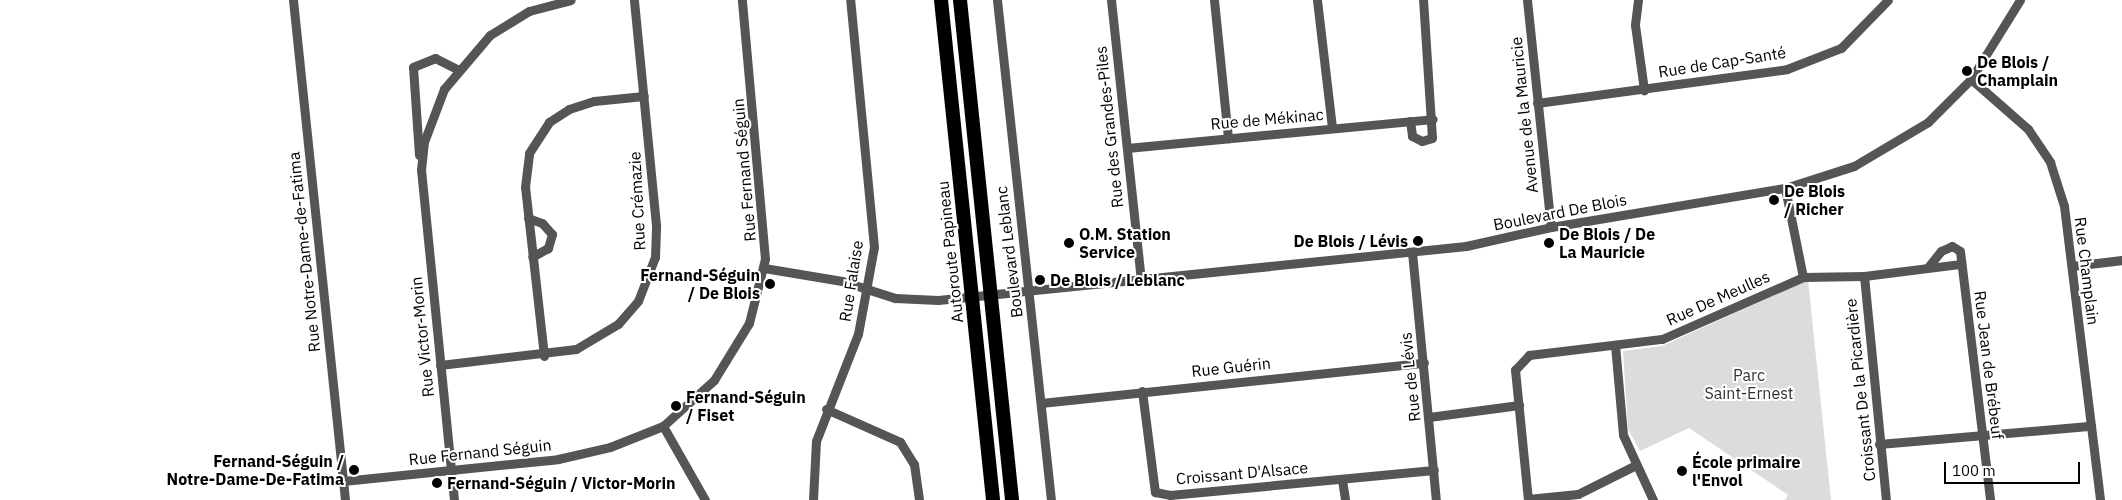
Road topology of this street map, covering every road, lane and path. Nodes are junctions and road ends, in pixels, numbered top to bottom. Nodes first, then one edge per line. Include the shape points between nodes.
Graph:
1 (293, 0) edge
2 (571, 0) edge
3 (634, 0) edge
4 (742, 0) edge
5 (850, 0) edge
6 (941, 0) edge
7 (960, 0) edge
8 (996, 0) edge
9 (1111, 0) edge
10 (1214, 0) edge
11 (1318, 0) edge
12 (1423, 0) edge
13 (1527, 0) edge
14 (1638, 0) edge
15 (1888, 0) edge
16 (2020, 0) edge
17 (457, 69) junction
18 (1971, 79) junction
19 (1644, 90) junction
20 (644, 96) junction
21 (1537, 103) junction
22 (1433, 119) junction
23 (1410, 121) junction
24 (1332, 128) junction
25 (1228, 138) junction
26 (1127, 148) junction
27 (420, 170) junction
28 (1786, 188) junction
29 (528, 218) junction
30 (1551, 227) junction
31 (1412, 252) junction
32 (532, 257) junction
33 (2122, 260) edge
34 (1961, 264) junction
35 (2072, 266) junction
36 (1928, 267) junction
37 (764, 268) junction
38 (1864, 276) junction
39 (1803, 277) junction
40 (1140, 281) junction
41 (868, 289) junction
42 (1025, 290) junction
43 (1614, 345) junction
44 (544, 356) junction
45 (1424, 363) junction
46 (440, 365) junction
47 (1142, 391) junction
48 (1040, 403) junction
49 (1519, 405) junction
50 (826, 409) junction
51 (1429, 417) junction
52 (663, 426) junction
53 (2091, 426) junction
54 (1983, 436) junction
55 (1879, 444) junction
56 (1636, 465) junction
57 (1434, 470) junction
58 (451, 471) junction
59 (342, 480) junction
60 (1342, 480) junction
61 (345, 500) edge
62 (454, 500) edge
63 (705, 500) edge
64 (814, 500) edge
65 (919, 500) edge
66 (993, 500) edge
67 (1012, 500) edge
68 (1051, 500) edge
69 (1345, 500) edge
70 (1436, 500) edge
71 (1528, 500) edge
72 (1653, 500) edge
73 (1886, 500) edge
74 (1990, 500) edge
75 (2100, 500) edge

1 - 59 street, Rue Notre-Dame-de-Fatima
2 - 17 street via 529,11 490,35
3 - 20 street, Rue Crémazie
4 - 37 street, Rue Fernand Séguin via 766,225
5 - 41 street, Rue Falaise via 873,228
6 - 66 highway, Autoroute Papineau
7 - 67 highway
8 - 42 street, Boulevard Leblanc
9 - 26 street, Rue des Grandes-Piles
10 - 25 street
11 - 24 street
12 - 22 street
13 - 21 street, Avenue de la Mauricie
14 - 19 street via 1635,25
15 - 19 street, Rue de Cap-Santé via 1841,48 1787,69
16 - 18 street, Boulevard De Blois
17 - 27 street, Rue Victor-Morin via 431,119
17 - 27 street, Rue Victor-Morin via 435,58 413,67
18 - 28 street, Boulevard De Blois via 1928,122 1877,155
18 - 35 street, Rue Champlain via 2028,129 2050,162 2064,206
19 - 21 street, Rue de Cap-Santé
20 - 29 street via 594,101 549,122 529,153 525,187
20 - 44 street, Rue Crémazie via 656,226 655,257 647,281 633,307 598,339
21 - 30 street, Avenue de la Mauricie
22 - 23 street, Rue de Mékinac
22 - 23 street via 1432,138 1422,141 1412,136
23 - 24 street, Rue de Mékinac
24 - 25 street, Rue de Mékinac
25 - 26 street, Rue de Mékinac
26 - 40 street, Rue des Grandes-Piles
27 - 46 street, Rue Victor-Morin
28 - 30 street, Boulevard De Blois
28 - 39 street
29 - 32 street
29 - 32 street via 542,223 552,234 548,248
30 - 31 street, Boulevard De Blois via 1466,246
31 - 40 street, Boulevard De Blois
31 - 45 street, Rue de Lévis
32 - 44 street
33 - 35 street
34 - 36 street, Rue De Meulles
34 - 36 street via 1960,251 1952,246 1941,251
34 - 54 street, Rue Jean de Brébeuf
35 - 53 street, Rue Champlain
36 - 38 street, Rue De Meulles
37 - 41 street, Boulevard De Blois
37 - 52 street, Rue Fernand Séguin via 736,350 714,380
38 - 39 street, Rue De Meulles
38 - 55 street, Croissant De la Picardière
39 - 43 street, Rue De Meulles via 1662,339
40 - 42 street, Boulevard De Blois
41 - 42 street, Boulevard De Blois via 911,300
41 - 50 street, Rue Falaise via 854,345
42 - 48 street, Boulevard Leblanc
43 - 49 street, Rue De Meulles via 1521,359 1515,370
43 - 56 street via 1623,435
44 - 46 street, Rue Crémazie
45 - 47 street, Rue Guérin
45 - 51 street, Rue de Lévis
46 - 58 street, Rue Victor-Morin
47 - 48 street, Rue Guérin
47 - 60 street, Croissant D'Alsace via 1155,492 1170,495
48 - 68 street, Boulevard Leblanc
49 - 51 street
49 - 71 street
50 - 64 street, Rue Falaise via 813,461
50 - 65 street via 900,442 914,464
51 - 57 street, Rue de Lévis
52 - 58 street, Rue Fernand Séguin via 610,448 558,460
52 - 63 street
53 - 54 street
53 - 75 street, Rue Champlain
54 - 55 street
54 - 74 street, Rue Jean de Brébeuf
55 - 73 street, Croissant De la Picardière
56 - 71 street via 1578,494
56 - 72 street
57 - 60 street, Croissant D'Alsace
57 - 70 street, Rue de Lévis
58 - 59 street, Rue Fernand Séguin
58 - 62 street, Rue Victor-Morin
59 - 61 street, Rue Notre-Dame-de-Fatima
60 - 69 street

